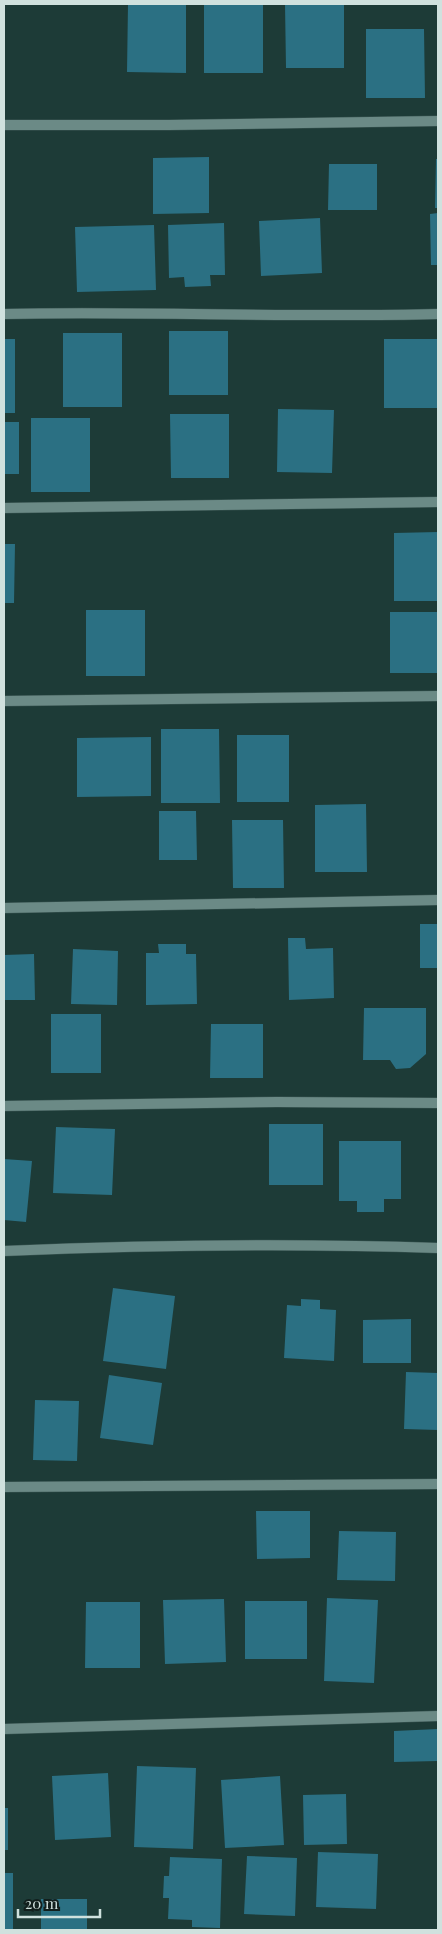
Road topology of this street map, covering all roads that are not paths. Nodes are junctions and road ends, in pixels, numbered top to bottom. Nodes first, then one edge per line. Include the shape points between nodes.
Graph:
1 (438, 120) edge
2 (4, 125) edge
3 (4, 314) edge
4 (438, 314) edge
5 (438, 502) edge
6 (4, 508) edge
7 (438, 696) edge
8 (4, 700) edge
9 (438, 900) edge
10 (4, 908) edge
11 (438, 1103) edge
12 (4, 1106) edge
13 (438, 1248) edge
14 (4, 1251) edge
15 (438, 1484) edge
16 (4, 1487) edge
17 (438, 1716) edge
18 (4, 1729) edge

1 - 2 street via 169,126
3 - 4 street
5 - 6 street
7 - 8 street
9 - 10 street
11 - 12 street
13 - 14 street via 132,1246
15 - 16 street
17 - 18 street

